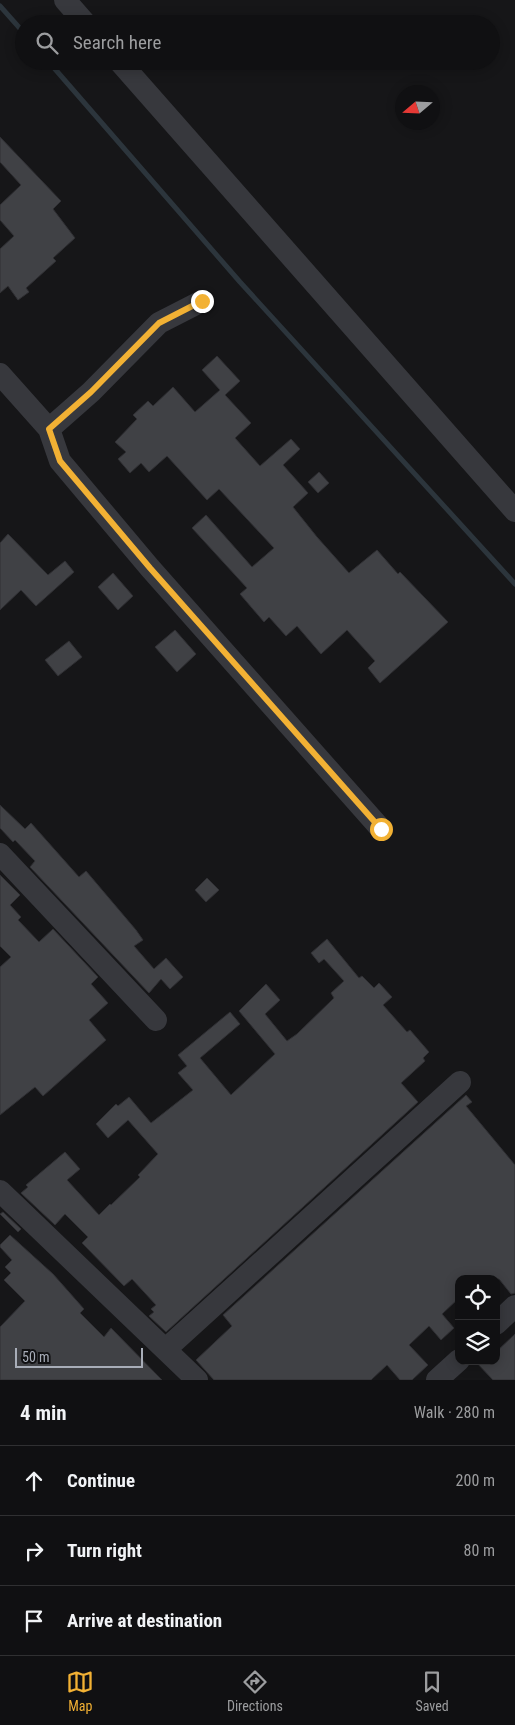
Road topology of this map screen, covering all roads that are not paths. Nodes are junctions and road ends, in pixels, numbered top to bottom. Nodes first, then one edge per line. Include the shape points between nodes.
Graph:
1 (65, 0) edge
2 (78, 15) edge
3 (127, 70) edge
4 (202, 301) dead end
5 (0, 374) edge
6 (49, 429) junction
7 (515, 511) edge
8 (381, 829) dead end
9 (0, 854) edge
10 (156, 1020) dead end
11 (460, 1082) dead end
12 (0, 1191) edge
13 (515, 1306) edge
14 (500, 1320) edge
15 (166, 1348) junction
16 (455, 1364) edge
17 (197, 1380) edge
18 (437, 1380) edge

1 - 2 street
3 - 7 street
4 - 6 street via 159,323 91,392
5 - 6 street
6 - 8 street via 60,461 150,568
9 - 10 street
11 - 15 street
12 - 15 street
13 - 14 street
15 - 17 street
16 - 18 street

